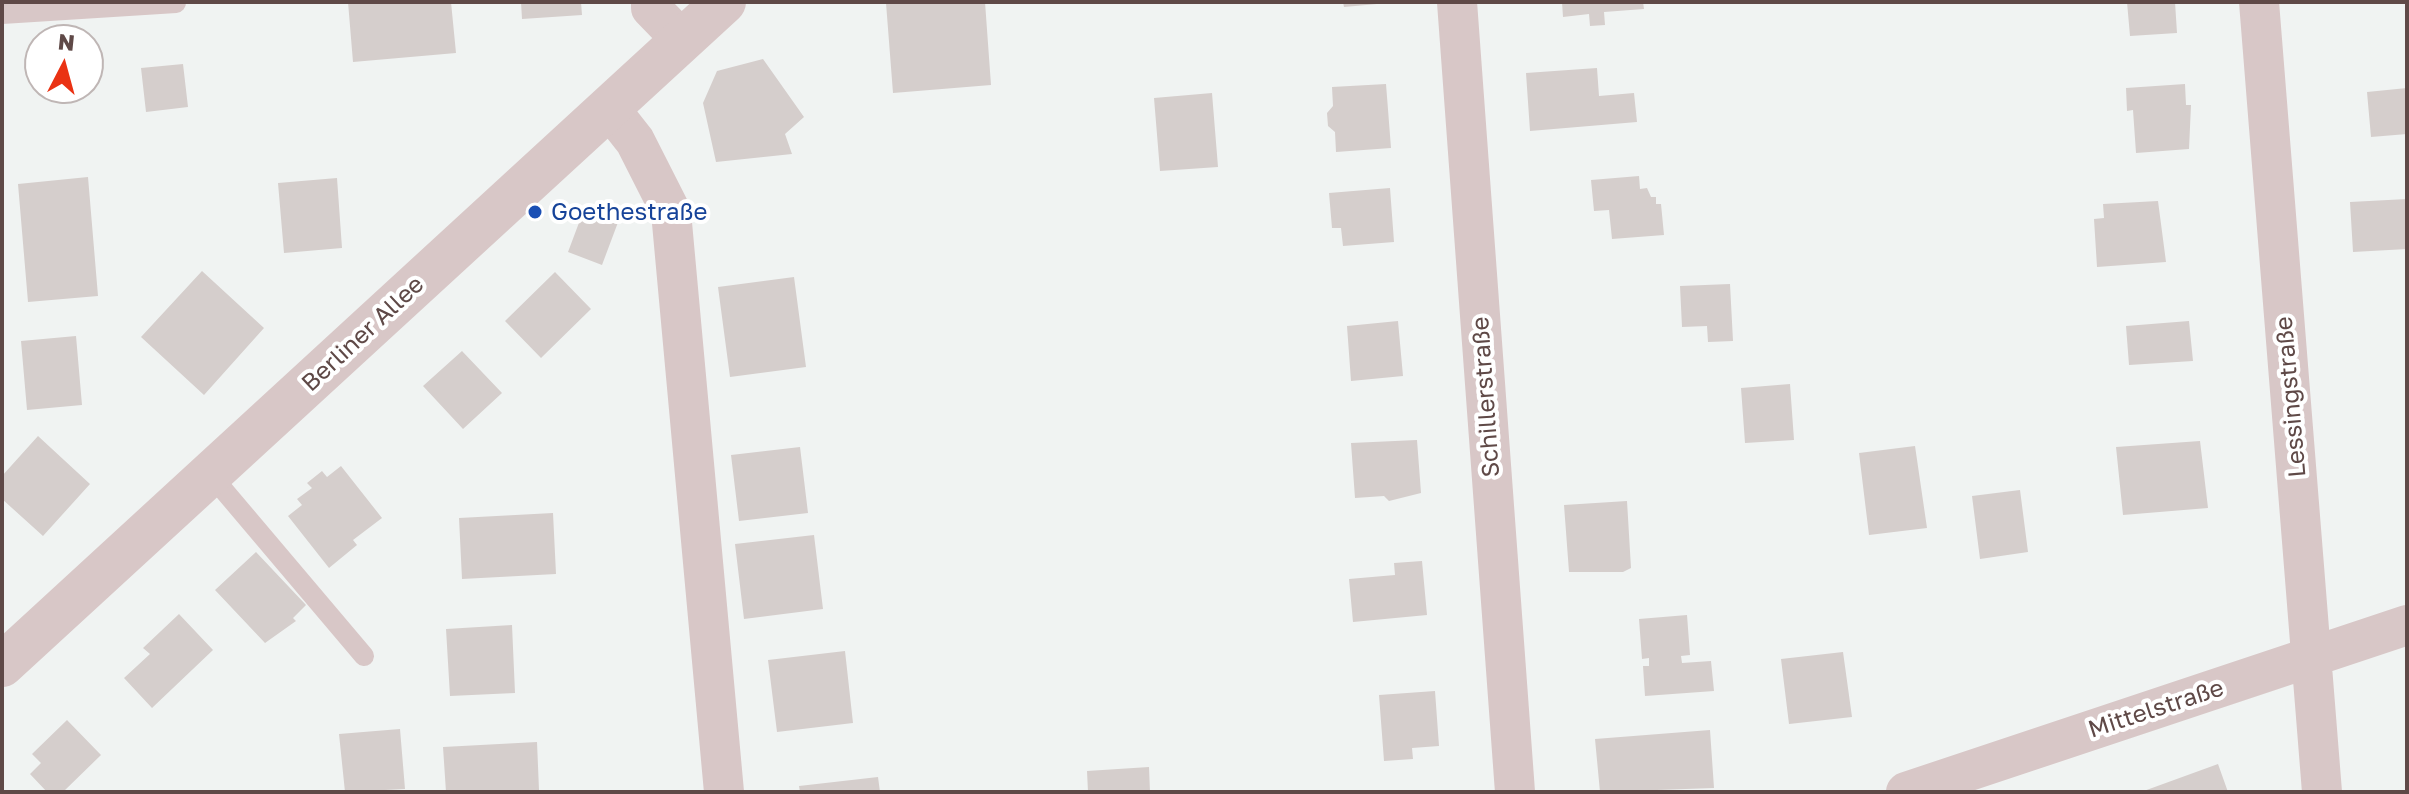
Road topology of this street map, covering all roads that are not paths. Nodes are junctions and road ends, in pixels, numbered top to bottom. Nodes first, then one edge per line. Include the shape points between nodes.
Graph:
1 (651, 2) edge
2 (724, 2) edge
3 (1457, 2) edge
4 (2259, 2) edge
5 (176, 3) edge
6 (2, 14) edge
7 (683, 41) junction
8 (609, 108) junction
9 (210, 474) junction
10 (2407, 625) edge
11 (364, 656) dead end
12 (2313, 657) junction
13 (2, 665) edge
14 (724, 792) edge
15 (1515, 792) edge
16 (1906, 792) edge
17 (2322, 792) edge

1 - 7 street
2 - 7 street, Berliner Allee
3 - 15 street, Schillerstraße
4 - 12 street, Lessingstraße
5 - 6 lane
7 - 8 street, Berliner Allee
8 - 9 street, Berliner Allee
8 - 14 street via 635,141 671,212
9 - 11 lane
9 - 13 street, Berliner Allee
10 - 12 street, Mittelstraße
12 - 16 street, Mittelstraße
12 - 17 street, Lessingstraße

